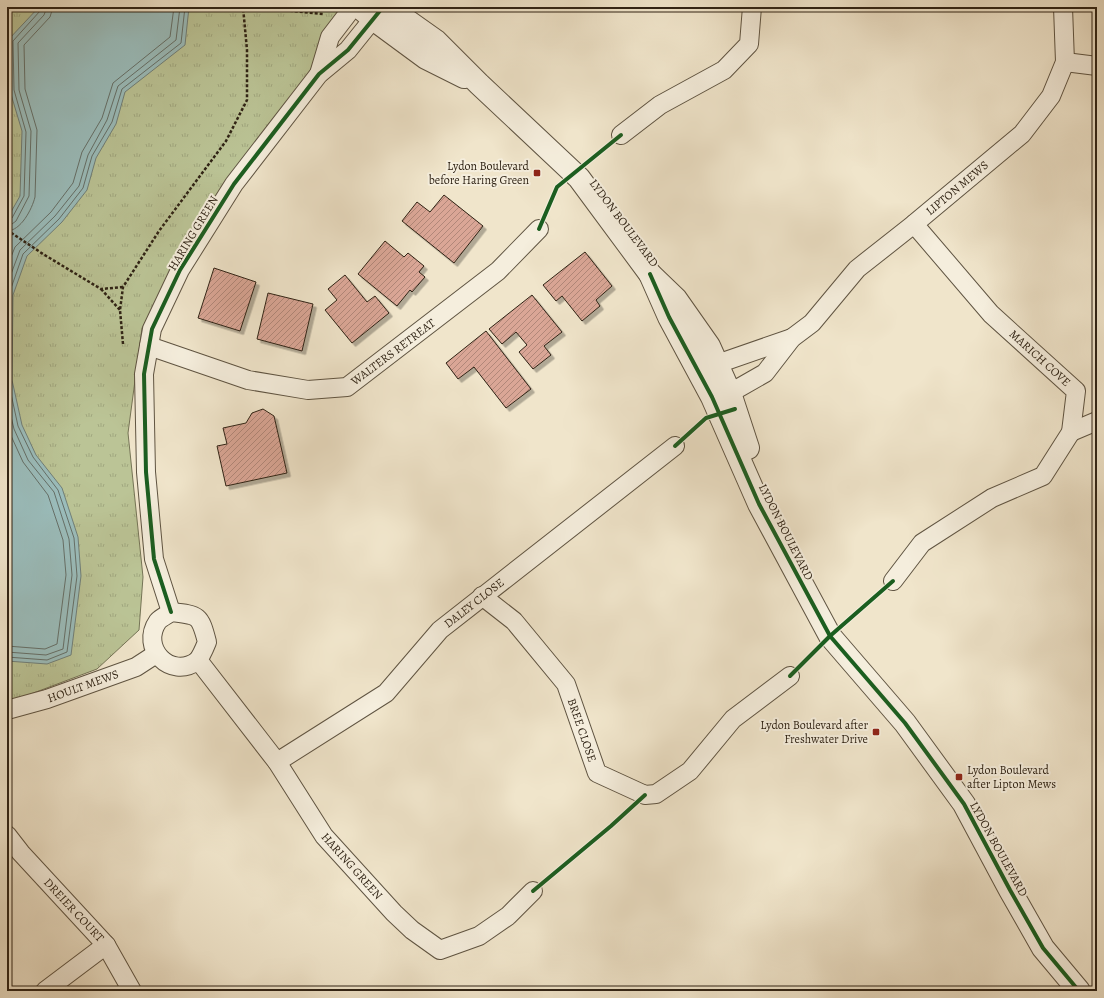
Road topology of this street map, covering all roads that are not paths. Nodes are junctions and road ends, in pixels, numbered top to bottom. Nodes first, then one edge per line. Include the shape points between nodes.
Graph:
1 (752, 7) edge
2 (1064, 7) edge
3 (366, 11) edge
4 (1065, 62) junction
5 (1097, 66) edge
6 (319, 74) junction
7 (621, 135) dead end
8 (914, 224) junction
9 (539, 229) dead end
10 (792, 338) junction
11 (149, 346) junction
12 (708, 369) junction
13 (721, 395) junction
14 (1097, 421) edge
15 (1071, 432) junction
16 (675, 446) dead end
17 (893, 581) dead end
18 (482, 596) junction
19 (171, 612) junction
20 (156, 654) junction
21 (198, 660) junction
22 (790, 676) dead end
23 (7, 710) edge
24 (277, 762) junction
25 (7, 835) edge
26 (533, 891) dead end
27 (106, 945) junction
28 (45, 991) edge
29 (132, 991) edge
30 (1078, 991) edge

1 - 7 street via 749,44 724,70 660,104
2 - 4 street, LIPTON MEWS
3 - 6 street, HARING GREEN via 348,50
3 - 6 street, HARING GREEN via 330,37
3 - 12 street, LYDON BOULEVARD via 426,58 479,84 578,178 650,274 676,298 709,346
4 - 5 street
4 - 8 street, LIPTON MEWS via 1051,96 1022,134
6 - 11 street, HARING GREEN via 234,184 180,270 152,330
8 - 10 street, LIPTON MEWS via 857,269 812,323
8 - 15 street, MARICH COVE via 991,314 1076,391
9 - 11 street, WALTERS RETREAT via 498,271 346,387 308,390 248,380
10 - 12 street, LIPTON MEWS
10 - 13 street, LIPTON MEWS via 765,373
11 - 19 street, HARING GREEN via 144,374 146,472 154,559
12 - 13 street, LYDON BOULEVARD
13 - 30 street, LYDON BOULEVARD via 750,452 759,504 830,636 905,723 964,804 1043,948
14 - 15 street
15 - 17 street, MARICH COVE via 1044,476 992,498 922,543
16 - 18 street, DALEY CLOSE
18 - 22 street, BREE CLOSE via 514,621 566,684 597,773 645,795 656,794 690,771 733,719
18 - 24 street, DALEY CLOSE via 440,630 386,693
19 - 20 street via 159,620 152,636
19 - 21 street via 192,614 202,622 207,642
20 - 21 street via 165,663 183,667
20 - 23 street, HOULT MEWS via 136,666 47,699
21 - 24 street, HARING GREEN
24 - 26 street, HARING GREEN via 324,836 394,913 440,950 479,936 508,916
25 - 27 street, DREIER COURT
27 - 28 street
27 - 29 street, DREIER COURT

